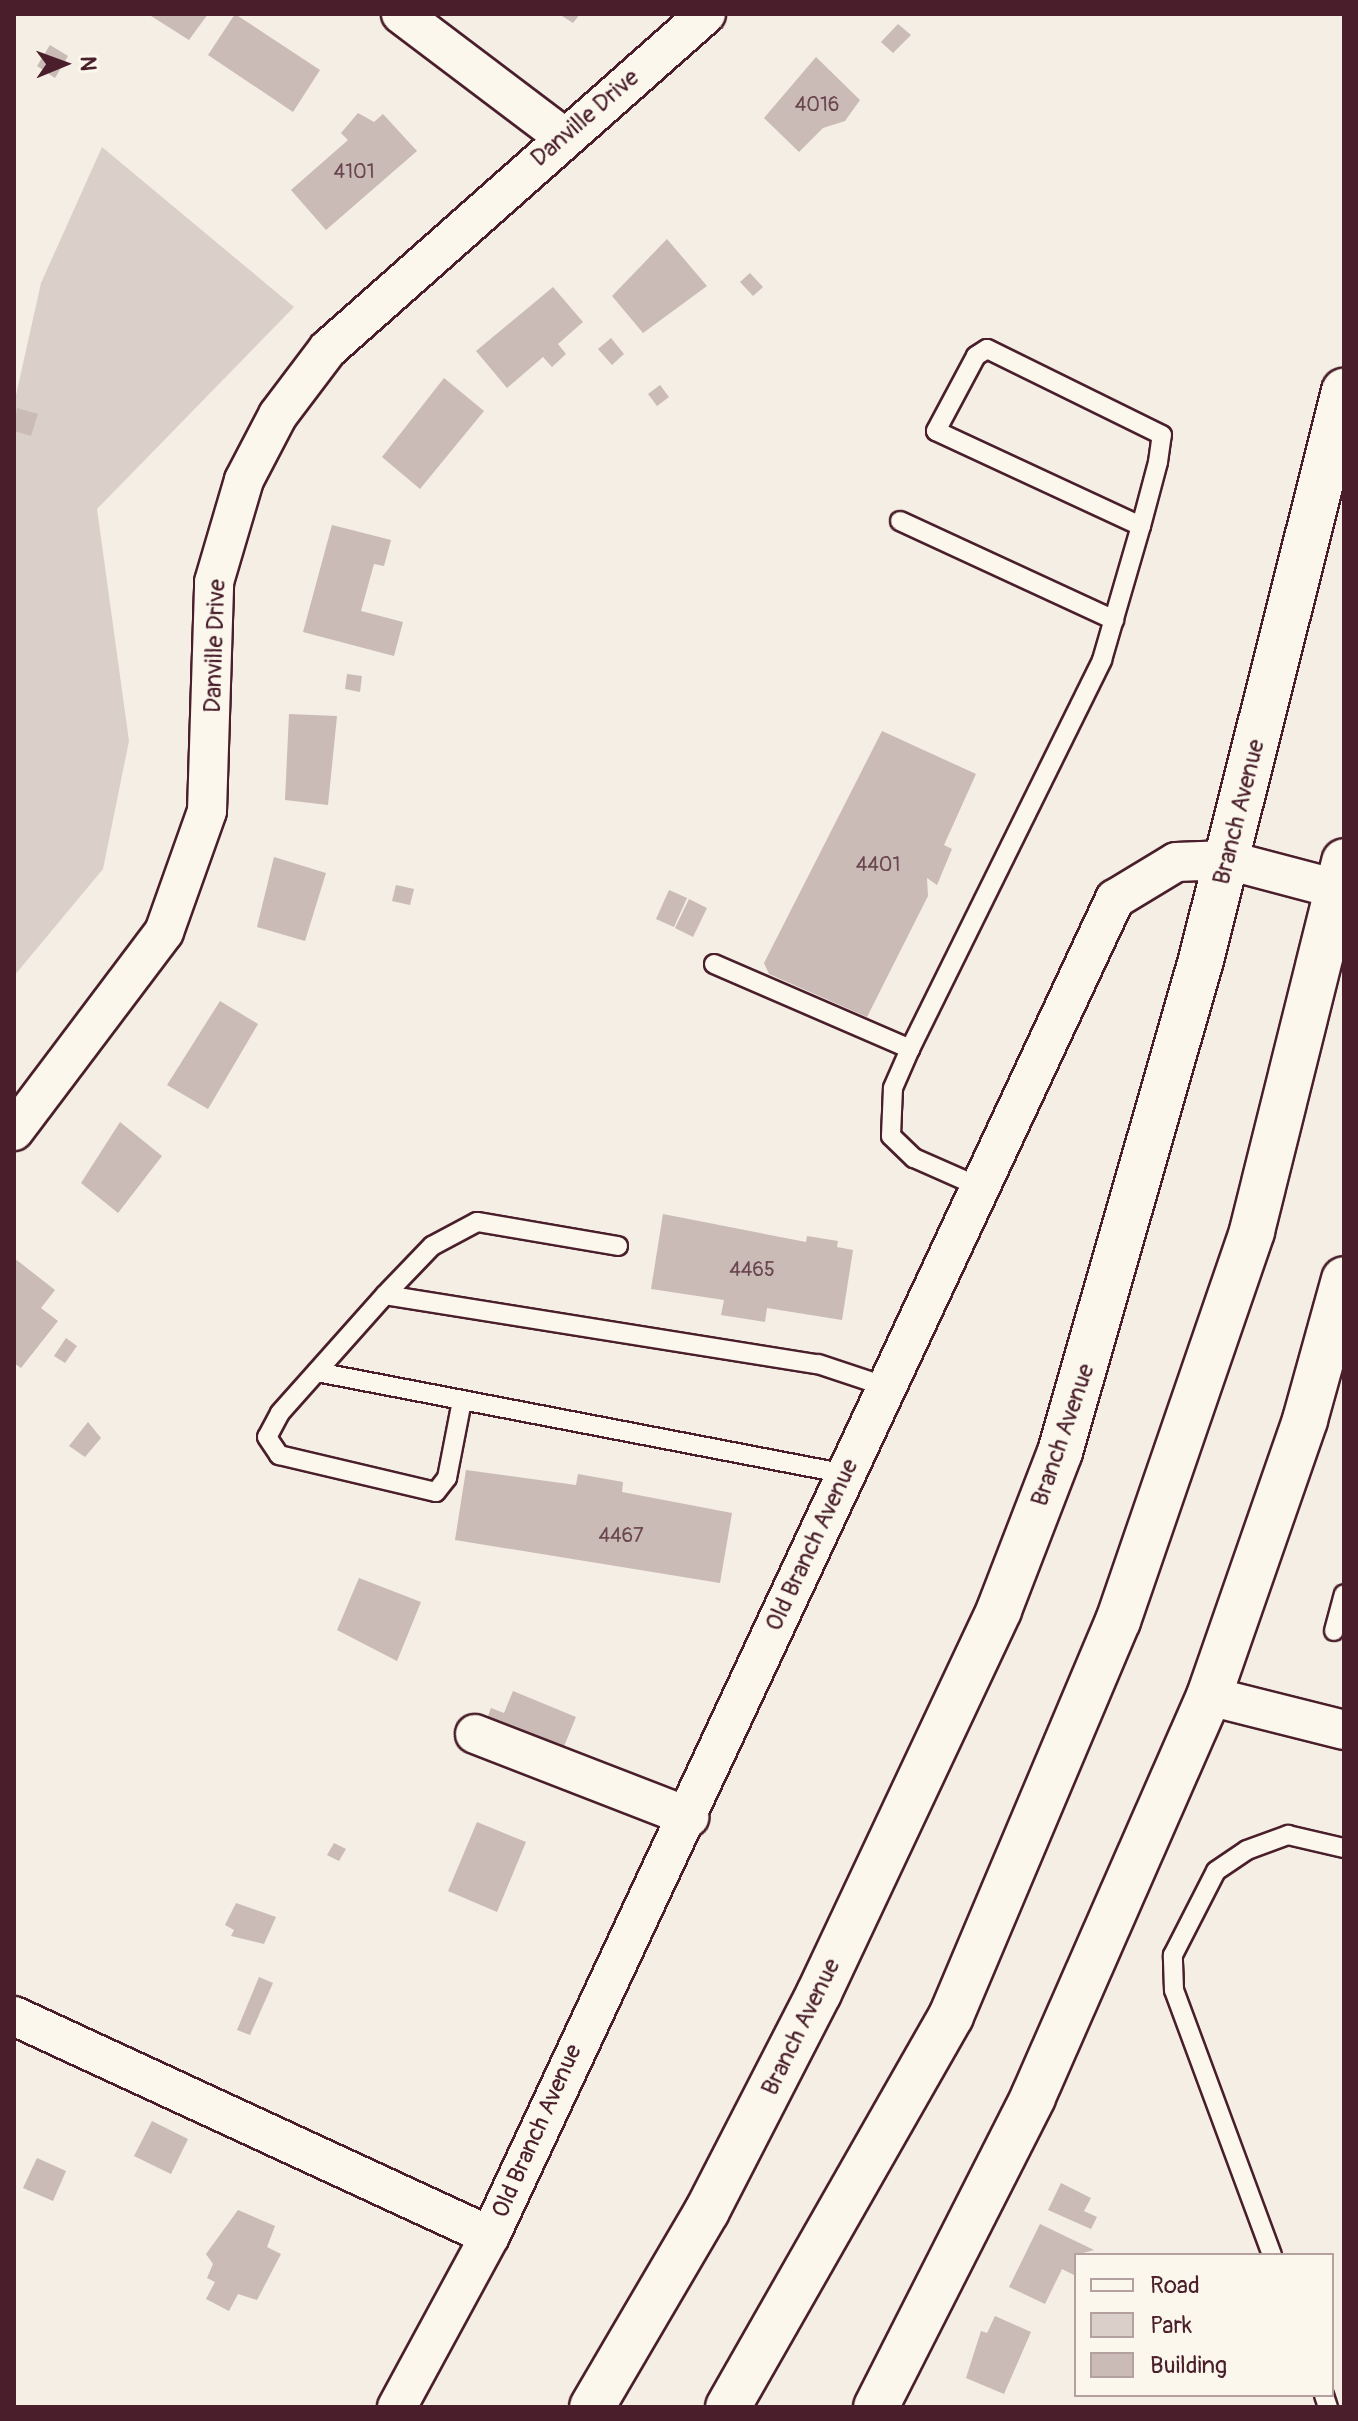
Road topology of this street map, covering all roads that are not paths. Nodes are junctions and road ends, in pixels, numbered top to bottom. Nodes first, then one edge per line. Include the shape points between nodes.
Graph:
1 (401, 14) edge
2 (706, 14) edge
3 (561, 135) junction
4 (1344, 391) edge
5 (900, 521) dead end
6 (1141, 526) junction
7 (1114, 620) junction
8 (1227, 860) junction
9 (1342, 880) edge
10 (714, 964) dead end
11 (910, 1049) junction
12 (14, 1131) edge
13 (982, 1188) junction
14 (618, 1246) dead end
15 (1344, 1279) edge
16 (385, 1295) junction
17 (317, 1372) junction
18 (887, 1387) junction
19 (461, 1406) junction
20 (846, 1474) junction
21 (1344, 1594) edge
22 (1334, 1631) dead end
23 (1209, 1696) junction
24 (1344, 1730) edge
25 (475, 1734) dead end
26 (689, 1817) junction
27 (1344, 1848) edge
28 (14, 2016) edge
29 (490, 2236) junction
30 (1271, 2253) edge
31 (397, 2407) edge
32 (592, 2407) edge
33 (728, 2407) edge
34 (876, 2407) edge

1 - 3 street
2 - 3 street, Danville Drive
3 - 12 street, Danville Drive via 328,349 278,415 244,480 214,582 207,811 164,932
4 - 8 main road, Branch Avenue
5 - 7 lane
6 - 6 lane via 1162,435 987,349 976,356 936,431
6 - 7 lane
7 - 11 lane via 1102,660
8 - 9 street, Old Branch Avenue
8 - 13 street, Old Branch Avenue via 1176,862 1115,899
8 - 32 main road, Branch Avenue via 1087,1370 999,1610 805,2021 707,2211
9 - 33 main road via 1252,1231 1123,1606 1046,1801 951,2016
10 - 11 lane
11 - 13 lane via 893,1088 891,1136 914,1158
13 - 18 street, Old Branch Avenue
14 - 16 lane via 477,1222 432,1246
15 - 23 main road via 1305,1420
16 - 17 lane
16 - 18 lane via 818,1364
17 - 19 lane
17 - 19 lane via 267,1437 279,1455 299,1463 436,1492 447,1478
18 - 20 street, Old Branch Avenue
19 - 20 lane
20 - 26 street, Old Branch Avenue
21 - 22 lane
23 - 24 street
23 - 34 main road via 1040,2083
25 - 26 street
26 - 29 street, Old Branch Avenue
27 - 30 lane via 1288,1835 1247,1850 1216,1871 1173,1955 1174,1990
28 - 29 street
29 - 31 street, Old Branch Avenue

